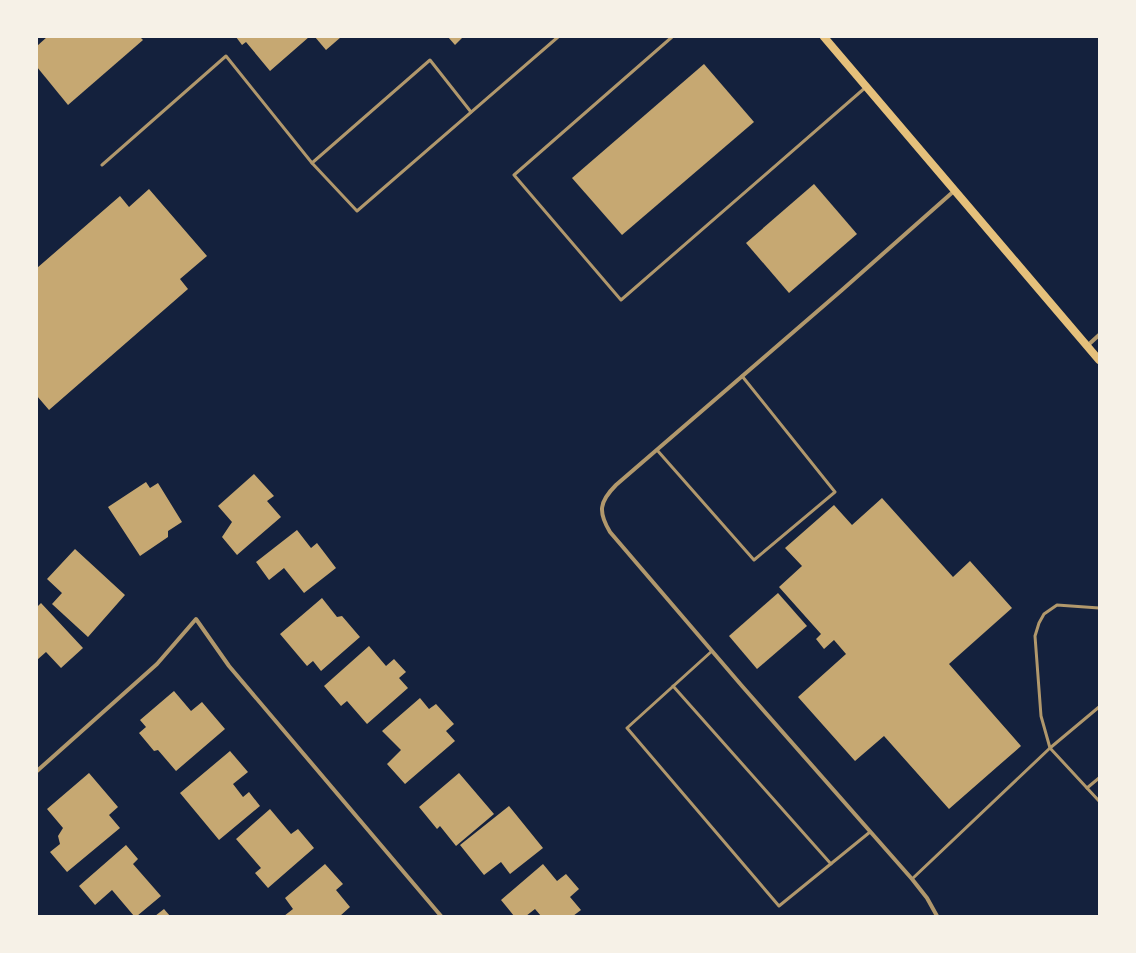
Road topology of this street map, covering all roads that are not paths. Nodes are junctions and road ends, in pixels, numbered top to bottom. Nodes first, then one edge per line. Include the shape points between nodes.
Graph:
1 (558, 37) edge
2 (672, 37) edge
3 (824, 37) edge
4 (866, 87) junction
5 (472, 112) junction
6 (312, 163) junction
7 (102, 165) dead end
8 (954, 191) junction
9 (1099, 335) edge
10 (1087, 346) junction
11 (1099, 360) edge
12 (742, 376) junction
13 (657, 450) junction
14 (1099, 608) edge
15 (712, 651) junction
16 (673, 686) junction
17 (1099, 706) edge
18 (1050, 748) junction
19 (37, 771) edge
20 (1099, 778) edge
21 (1087, 788) junction
22 (1099, 801) edge
23 (870, 832) junction
24 (831, 864) junction
25 (912, 879) junction
26 (441, 916) edge
27 (937, 916) edge

1 - 5 lane
2 - 4 lane via 514,175 621,300
3 - 4 main road
4 - 8 main road
5 - 6 lane via 357,211
5 - 6 lane via 430,60
6 - 7 lane via 226,56
8 - 10 main road
8 - 12 street
9 - 10 street
10 - 11 main road
12 - 13 street
12 - 13 lane via 835,492 754,560
13 - 15 street via 608,494 603,504 602,515 610,532
14 - 18 lane via 1057,606 1044,614 1039,622 1035,636 1041,716
15 - 16 lane
15 - 23 street
16 - 24 lane
16 - 24 lane via 627,728 779,906
17 - 18 lane
18 - 21 lane
18 - 25 lane
19 - 26 street via 157,664 196,619 229,666
20 - 21 lane
21 - 22 lane
23 - 24 lane
23 - 25 street
25 - 27 street

